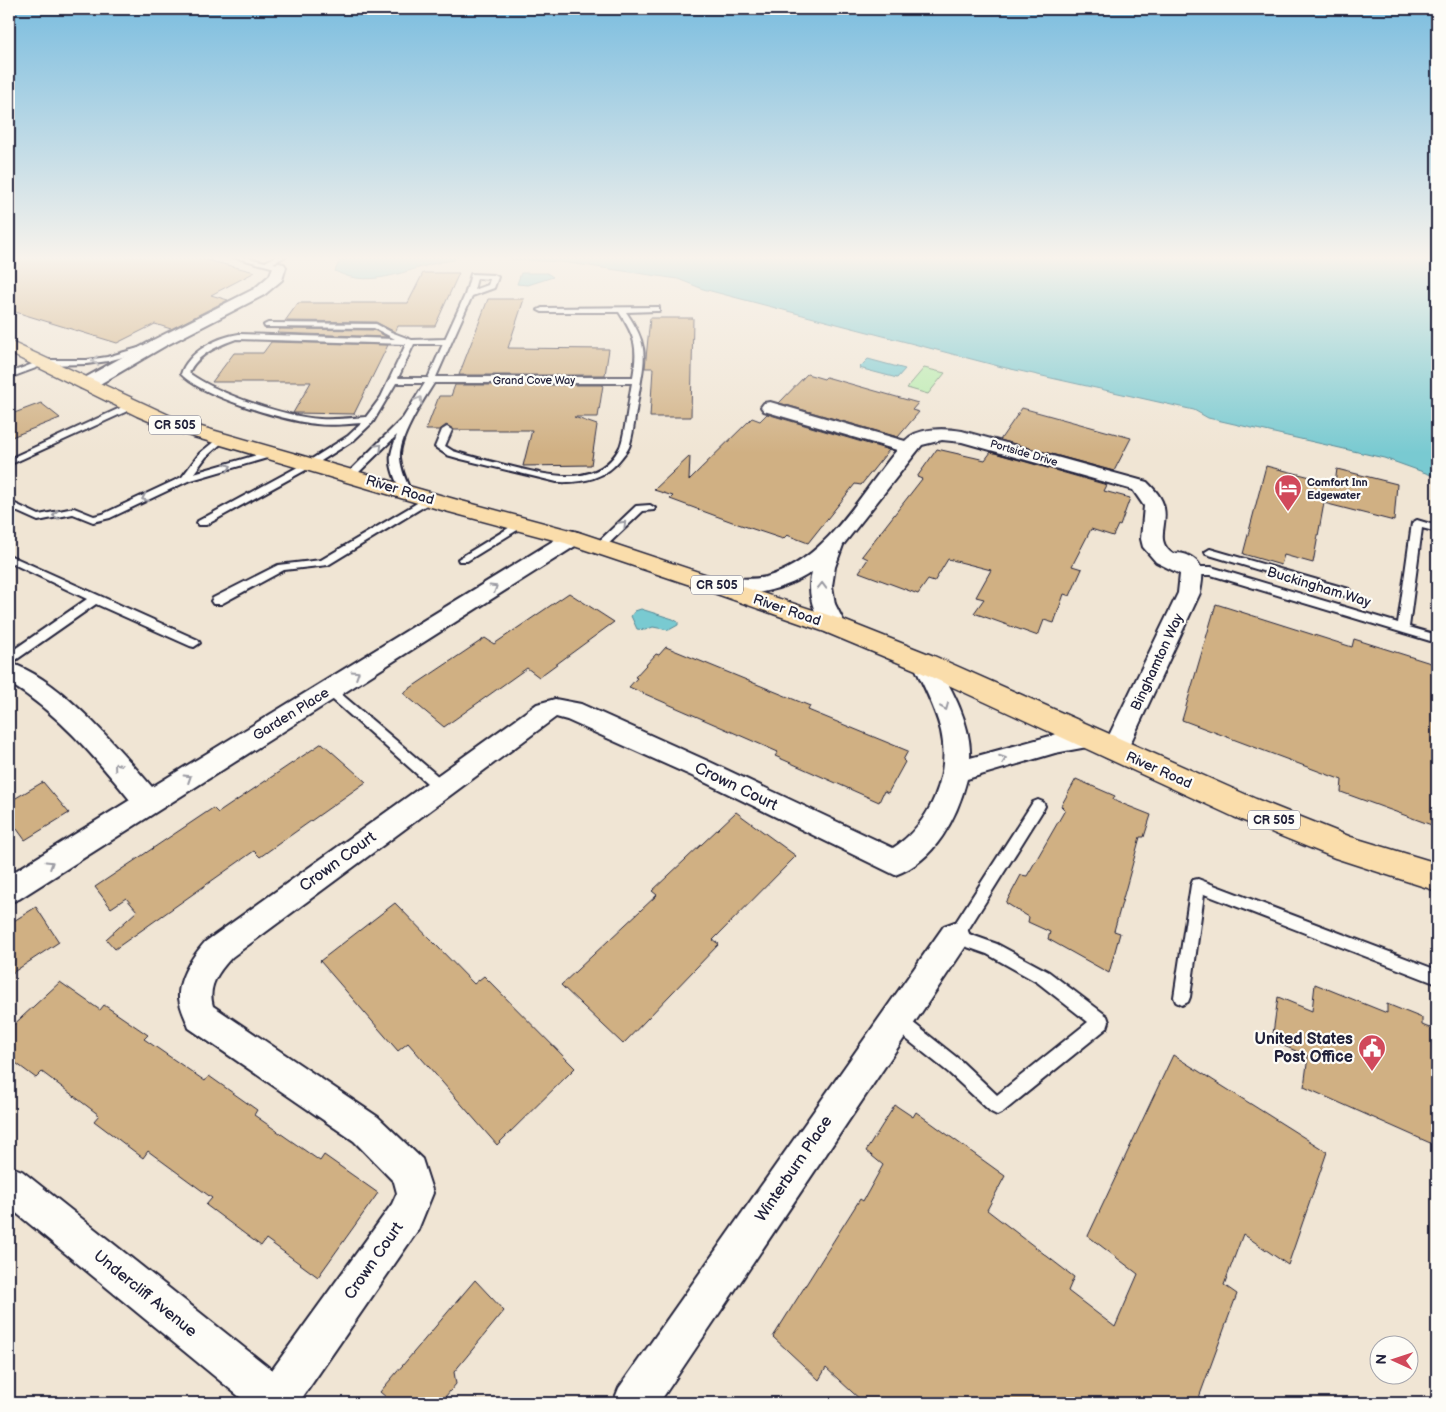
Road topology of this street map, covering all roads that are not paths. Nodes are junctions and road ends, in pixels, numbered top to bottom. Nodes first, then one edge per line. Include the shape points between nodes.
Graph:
1 (200, 322) edge
2 (457, 322) edge
3 (628, 322) edge
4 (268, 325) dead end
5 (449, 341) junction
6 (411, 342) junction
7 (159, 343) junction
8 (11, 349) edge
9 (43, 363) junction
10 (9, 376) edge
11 (431, 380) junction
12 (636, 380) junction
13 (392, 381) junction
14 (87, 384) junction
15 (131, 406) junction
16 (770, 407) dead end
17 (370, 420) junction
18 (407, 420) junction
19 (447, 430) dead end
20 (221, 438) junction
21 (909, 448) junction
22 (271, 454) junction
23 (9, 462) edge
24 (310, 464) junction
25 (351, 475) junction
26 (185, 479) junction
27 (406, 492) junction
28 (429, 499) junction
29 (9, 504) edge
30 (650, 508) dead end
31 (202, 523) dead end
32 (520, 524) junction
33 (1437, 529) edge
34 (573, 538) junction
35 (833, 544) junction
36 (599, 547) junction
37 (1210, 552) dead end
38 (9, 558) edge
39 (463, 560) dead end
40 (1191, 571) junction
41 (720, 586) junction
42 (1345, 592) dead end
43 (94, 599) junction
44 (217, 601) dead end
45 (834, 626) junction
46 (1403, 628) junction
47 (1437, 639) edge
48 (194, 643) dead end
49 (9, 658) edge
50 (925, 663) junction
51 (9, 672) edge
52 (329, 690) junction
53 (1102, 744) junction
54 (956, 772) junction
55 (441, 788) junction
56 (148, 803) junction
57 (1038, 806) dead end
58 (1437, 877) edge
59 (9, 890) edge
60 (955, 936) junction
61 (1437, 977) edge
62 (1182, 997) dead end
63 (896, 1020) junction
64 (9, 1184) edge
65 (278, 1401) edge
66 (634, 1403) edge

1 - 7 street
2 - 5 lane
3 - 12 lane via 639,341 641,354
4 - 6 lane via 376,326
5 - 6 lane
5 - 11 lane
6 - 13 lane
6 - 17 lane via 237,337 193,358 186,368 187,376 205,387 282,416 314,422
7 -> 9 lane via 108,359
7 - 14 street
8 - 9 main road, River Road / CR 505
9 - 10 lane
9 - 14 main road, River Road / CR 505
11 - 12 lane, Grand Cove Way
11 - 13 lane, Grand Cove Way
18 -> 11 lane
12 - 19 lane via 626,446 613,462 582,479 550,480 450,453 440,447
13 - 17 lane
14 - 15 main road, River Road / CR 505
15 - 20 main road, River Road / CR 505 via 177,426
15 - 23 lane
16 - 21 street
17 - 24 lane via 351,438
25 -> 18 lane
18 - 27 lane via 395,456
20 - 22 main road, River Road / CR 505
20 - 26 lane
21 - 35 street, Portside Drive
21 - 40 street, Portside Drive via 927,436 955,434 1140,486 1154,502 1156,513 1149,536 1154,546 1159,554
22 - 24 main road, River Road / CR 505
26 -> 22 lane
24 - 25 main road, River Road / CR 505
24 - 31 lane
25 - 27 main road, River Road / CR 505
26 -> 29 lane via 94,519 74,511 38,518
27 - 28 main road, River Road / CR 505
28 - 32 main road, River Road / CR 505
28 - 44 lane via 324,563 282,567
36 -> 30 lane via 640,508
32 - 34 main road, River Road / CR 505
32 - 39 lane
33 - 46 lane via 1417,523
34 - 36 main road, River Road / CR 505
52 -> 34 street, Garden Place
35 - 41 street, Portside Drive via 785,578 751,586
45 -> 35 street, Portside Drive via 823,607 820,585
36 - 41 main road, River Road / CR 505
37 - 42 lane
38 - 43 lane
40 - 46 lane, Buckingham Way via 1211,571
40 - 53 street, Binghamton Way via 1189,593
41 - 45 main road, River Road / CR 505
43 - 48 lane
43 - 49 lane
45 - 50 main road, River Road / CR 505
46 - 47 lane, Buckingham Way
50 - 53 main road, River Road / CR 505
50 -> 54 street, Crown Court via 957,742
56 -> 51 street via 95,739 45,693
52 - 55 lane
56 -> 52 street, Garden Place
54 -> 53 street via 981,767 1045,744
53 - 58 main road, River Road / CR 505 via 1244,808 1346,849
54 - 55 street, Crown Court via 935,824 922,842 895,863 701,769 572,711 555,708
55 - 65 street, Crown Court via 221,947 200,975 195,997 201,1017 366,1129 409,1172 415,1193 405,1217
59 -> 56 street, Garden Place
57 - 60 lane
60 - 63 street, Winterburn Place
60 - 63 lane via 992,949 1043,977 1101,1022 997,1106 954,1066
61 - 62 lane via 1198,885
63 - 66 street, Winterburn Place
64 - 65 street, Undercliff Avenue

